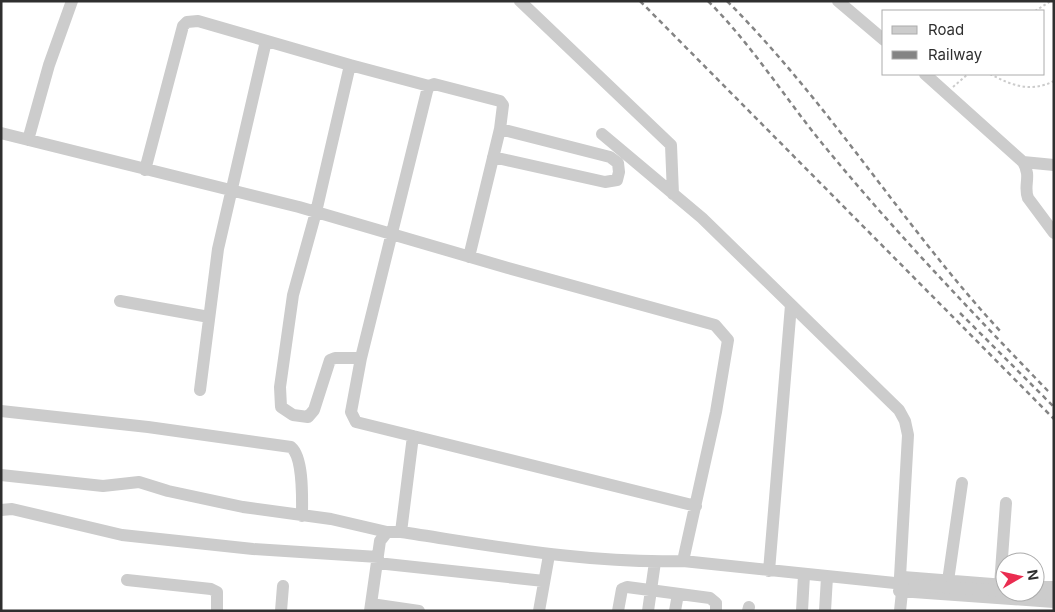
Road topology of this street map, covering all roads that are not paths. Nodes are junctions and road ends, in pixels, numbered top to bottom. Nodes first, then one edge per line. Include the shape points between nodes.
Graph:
1 (72, 1) edge
2 (520, 1) edge
3 (838, 1) edge
4 (882, 38) edge
5 (266, 41) junction
6 (350, 65) junction
7 (926, 75) edge
8 (429, 86) junction
9 (500, 129) junction
10 (1, 133) edge
11 (602, 134) dead end
12 (28, 140) junction
13 (493, 157) junction
14 (1023, 162) junction
15 (1054, 165) edge
16 (145, 170) junction
17 (231, 192) junction
18 (673, 194) junction
19 (316, 212) junction
20 (1054, 233) edge
21 (392, 234) junction
22 (469, 257) junction
23 (120, 302) dead end
24 (791, 305) junction
25 (209, 318) junction
26 (361, 358) junction
27 (200, 390) dead end
28 (1, 411) edge
29 (413, 436) junction
30 (1, 475) edge
31 (962, 483) dead end
32 (1006, 502) dead end
33 (696, 506) junction
34 (1, 510) edge
35 (302, 516) junction
36 (387, 532) junction
37 (400, 532) junction
38 (1003, 552) edge
39 (549, 555) junction
40 (377, 560) junction
41 (655, 562) junction
42 (683, 562) junction
43 (768, 571) junction
44 (804, 575) junction
45 (827, 577) junction
46 (900, 577) junction
47 (127, 580) dead end
48 (544, 581) junction
49 (863, 581) junction
50 (948, 581) junction
51 (995, 585) edge
52 (283, 586) dead end
53 (995, 586) edge
54 (651, 590) junction
55 (902, 592) junction
56 (678, 594) junction
57 (1020, 602) edge
58 (992, 605) edge
59 (370, 607) edge
60 (217, 611) edge
61 (281, 611) edge
62 (419, 611) edge
63 (539, 611) edge
64 (618, 611) edge
65 (648, 611) edge
66 (675, 611) edge
67 (716, 611) edge
68 (802, 611) edge
69 (826, 611) edge
70 (900, 611) edge

1 - 12 street via 49,65
2 - 18 street via 671,145
3 - 4 street
5 - 6 street
5 - 16 street via 198,21 187,22 183,26
5 - 17 street
6 - 8 street
6 - 19 street
7 - 14 street
8 - 9 street via 439,84 500,100 504,105
8 - 21 street
9 - 13 street
9 - 13 street via 610,157 618,163 619,172 617,180 605,182
10 - 12 street
11 - 18 street
12 - 16 street
13 - 22 street
14 - 15 street
14 - 20 street via 1029,175 1026,194
16 - 17 street
17 - 19 street
17 - 25 street via 218,249
18 - 24 street
19 - 21 street
19 - 26 street via 293,295 280,387 281,407 293,415 308,417 314,410 330,360
21 - 22 street
21 - 26 street
22 - 33 street via 715,325 728,340
23 - 25 street
24 - 43 street
24 - 46 street via 899,410 905,421 908,435
25 - 27 street
26 - 29 street via 352,416 356,422
28 - 35 street via 290,447 298,458
29 - 33 street
29 - 37 street
30 - 35 street via 103,486 139,482 168,492
31 - 50 street
32 - 38 street
33 - 42 street
34 - 40 street via 12,509 122,535
35 - 36 street
36 - 37 street
36 - 40 street via 380,541
37 - 39 street
39 - 41 street
39 - 48 street
40 - 48 street
40 - 59 street
41 - 42 street
41 - 54 street
42 - 43 street
43 - 44 street
44 - 45 street
44 - 68 street
45 - 49 street
45 - 69 street
46 - 49 street
46 - 50 street
47 - 60 street via 211,589 219,597
48 - 63 street
49 - 53 street, bridge
49 - 55 street
50 - 51 street
52 - 61 street
54 - 56 street
54 - 64 street via 627,586 622,589
54 - 65 street
55 - 58 street
55 - 70 street
56 - 66 street
56 - 67 street via 710,598 716,603
57 - 58 street
59 - 62 street

